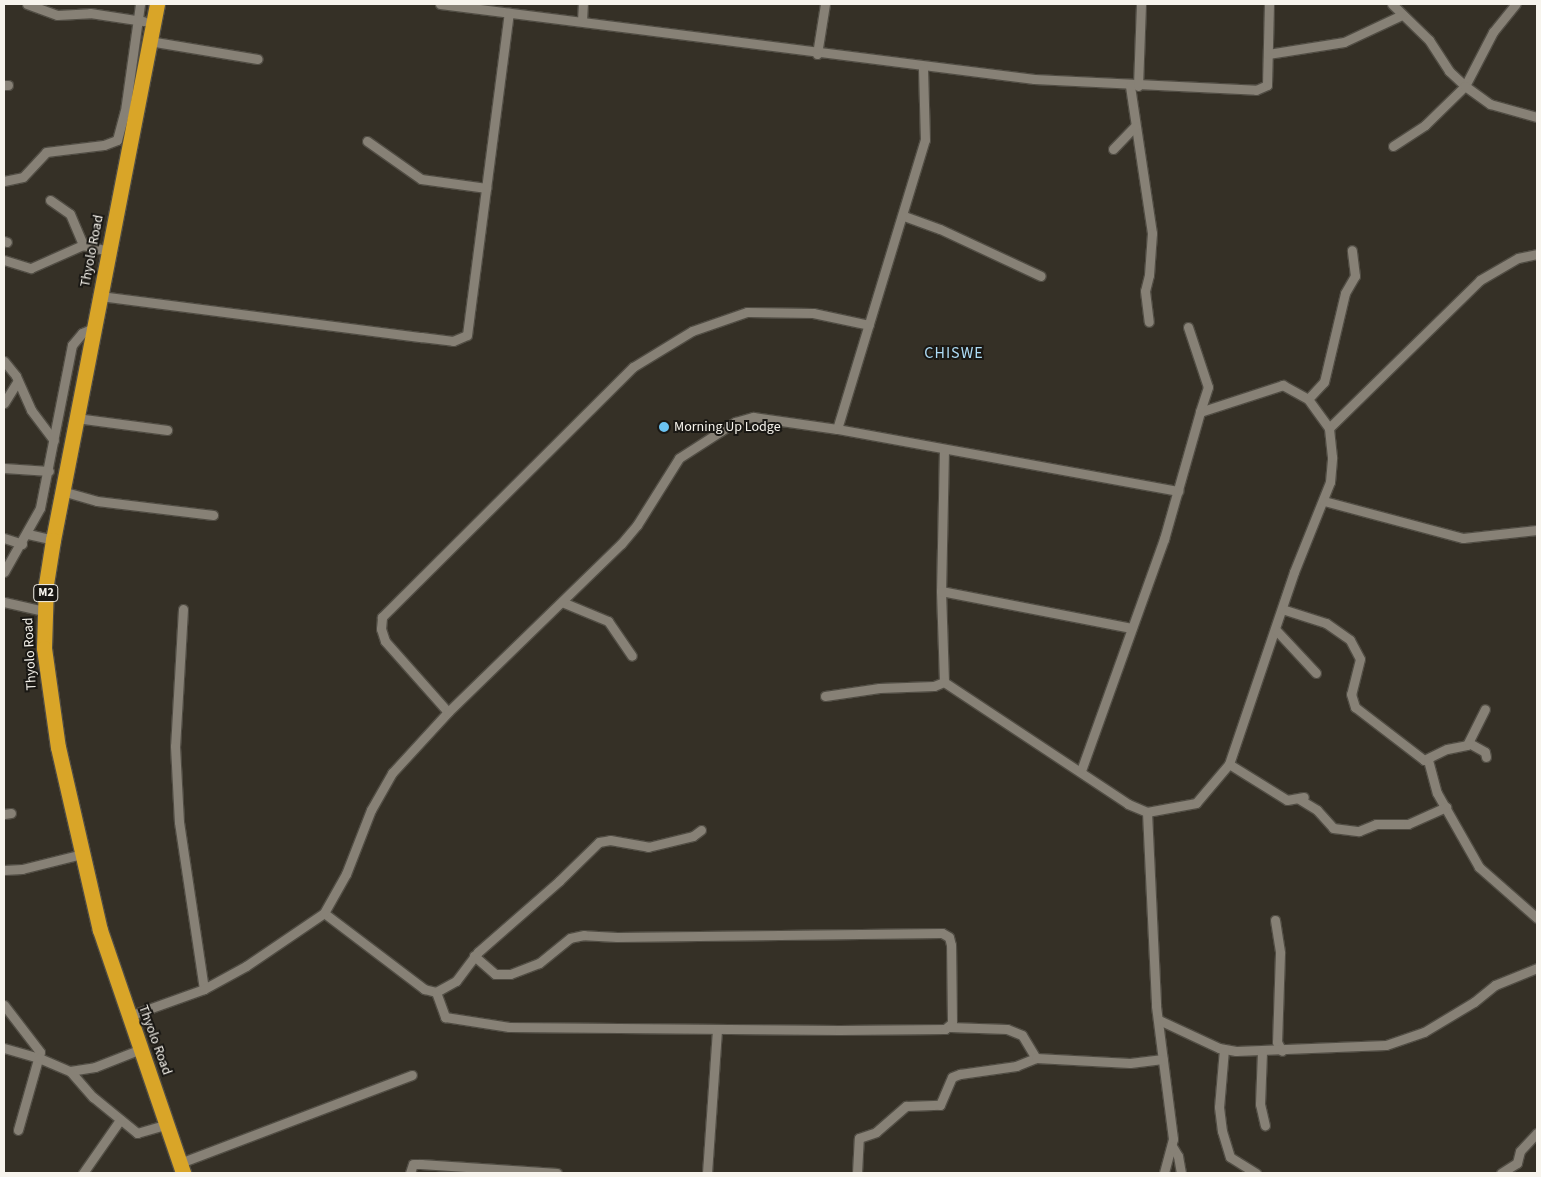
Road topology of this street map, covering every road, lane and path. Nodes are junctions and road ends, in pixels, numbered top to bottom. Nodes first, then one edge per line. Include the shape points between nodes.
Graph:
1 (27, 4) edge
2 (140, 4) edge
3 (156, 4) edge
4 (440, 4) edge
5 (583, 4) edge
6 (825, 4) edge
7 (1141, 4) edge
8 (1269, 4) edge
9 (1392, 4) edge
10 (1516, 4) edge
11 (509, 13) junction
12 (1402, 15) junction
13 (146, 21) junction
14 (582, 21) junction
15 (143, 49) junction
16 (818, 54) junction
17 (1268, 54) junction
18 (258, 59) dead end
19 (923, 67) junction
20 (1134, 86) junction
21 (1465, 86) junction
22 (131, 109) junction
23 (1537, 117) edge
24 (1135, 126) junction
25 (367, 141) dead end
26 (1393, 146) dead end
27 (1113, 149) dead end
28 (4, 181) edge
29 (486, 188) junction
30 (50, 200) dead end
31 (904, 216) junction
32 (83, 245) junction
33 (1352, 250) dead end
34 (108, 251) junction
35 (1537, 254) edge
36 (4, 260) edge
37 (1041, 276) dead end
38 (100, 296) junction
39 (1149, 322) dead end
40 (869, 325) junction
41 (1188, 327) dead end
42 (93, 328) junction
43 (4, 362) edge
44 (18, 381) junction
45 (1308, 399) junction
46 (4, 403) edge
47 (1200, 412) junction
48 (76, 418) junction
49 (1329, 428) junction
50 (837, 429) junction
51 (167, 430) dead end
52 (54, 440) junction
53 (944, 450) junction
54 (4, 468) edge
55 (49, 471) junction
56 (62, 490) junction
57 (1178, 491) junction
58 (1324, 502) junction
59 (213, 514) dead end
60 (1537, 530) edge
61 (28, 534) junction
62 (4, 538) edge
63 (53, 540) junction
64 (22, 544) junction
65 (4, 572) edge
66 (941, 591) junction
67 (4, 602) edge
68 (562, 602) junction
69 (183, 609) dead end
70 (1282, 609) junction
71 (44, 611) junction
72 (1131, 628) junction
73 (1275, 628) junction
74 (632, 656) dead end
75 (1316, 673) dead end
76 (944, 682) junction
77 (825, 696) dead end
78 (1485, 710) dead end
79 (448, 712) junction
80 (1469, 743) junction
81 (1486, 758) dead end
82 (1428, 760) junction
83 (1229, 764) junction
84 (1081, 771) junction
85 (1446, 807) junction
86 (1147, 812) junction
87 (701, 830) dead end
88 (82, 854) junction
89 (4, 870) edge
90 (324, 913) junction
91 (1537, 918) edge
92 (1275, 920) dead end
93 (474, 956) junction
94 (1537, 968) edge
95 (204, 989) junction
96 (436, 992) junction
97 (4, 1005) edge
98 (129, 1016) junction
99 (1159, 1020) junction
100 (950, 1027) junction
101 (717, 1030) junction
102 (4, 1048) edge
103 (141, 1049) junction
104 (1224, 1049) junction
105 (1282, 1051) junction
106 (1262, 1052) junction
107 (39, 1058) junction
108 (1036, 1058) junction
109 (1163, 1060) junction
110 (70, 1072) junction
111 (412, 1075) dead end
112 (120, 1120) junction
113 (168, 1124) junction
114 (1265, 1125) dead end
115 (18, 1130) dead end
116 (1537, 1133) edge
117 (1172, 1146) junction
118 (182, 1168) edge
119 (84, 1173) edge
120 (410, 1173) edge
121 (556, 1173) edge
122 (707, 1173) edge
123 (857, 1173) edge
124 (1164, 1173) edge
125 (1181, 1173) edge
126 (1256, 1173) edge
127 (1500, 1173) edge

1 - 13 street via 57,15 90,12
2 - 13 street
3 - 13 highway, Thyolo Road / M2
4 - 11 street
5 - 14 street
6 - 16 street
7 - 20 street
8 - 17 street
9 - 12 street
10 - 21 street via 1493,32
11 - 14 street
11 - 29 street
12 - 17 street via 1344,42
12 - 21 street via 1429,40 1449,71
13 - 15 highway, Thyolo Road / M2
14 - 16 street
15 - 18 street
15 - 22 highway, Thyolo Road / M2
16 - 19 street
17 - 20 street via 1266,85 1261,90
19 - 20 street
19 - 31 street via 925,140
20 - 24 street
21 - 23 street via 1490,104
21 - 26 street via 1425,125
22 - 28 street via 112,144 46,152 23,177
22 - 34 highway, Thyolo Road / M2
24 - 27 street
24 - 39 street via 1152,233 1150,274 1145,291
25 - 29 street via 421,179
29 - 38 street via 469,330 462,338 421,337
30 - 32 street via 75,221
31 - 37 street via 931,225
31 - 40 street
32 - 34 street
32 - 36 street via 31,268
33 - 45 street via 1356,276 1345,294 1324,382
34 - 38 highway, Thyolo Road / M2
35 - 49 street via 1511,261 1480,280
38 - 42 highway, Thyolo Road / M2
40 - 50 street
40 - 79 street via 813,313 747,312 692,331 633,367 382,617 385,641
41 - 47 street via 1208,387
42 - 48 highway, Thyolo Road / M2
42 - 52 street via 82,333 72,345
43 - 44 street
44 - 46 street
44 - 52 street via 31,410
45 - 47 street via 1283,386
45 - 49 street
47 - 57 street
48 - 51 street
48 - 56 highway, Thyolo Road / M2
49 - 58 street via 1331,470
50 - 53 street
50 - 68 street via 753,417 714,433 679,458 637,525
52 - 55 street
53 - 57 street
53 - 66 street
54 - 55 street
55 - 61 street via 40,508
56 - 59 street via 97,501
56 - 63 highway, Thyolo Road / M2
57 - 72 street
58 - 60 street via 1463,538
58 - 70 street
61 - 63 street
61 - 64 street
62 - 64 street
63 - 71 highway, Thyolo Road / M2
64 - 65 street
66 - 72 street
66 - 76 street
67 - 71 street
68 - 74 street via 608,621
68 - 79 street
69 - 95 street via 175,737 178,812
70 - 73 street
70 - 82 street via 1326,624 1350,640 1360,659 1351,694 1355,707 1419,758
71 - 88 highway, Thyolo Road / M2 via 49,698
72 - 84 street
73 - 75 street
73 - 83 street
76 - 77 street via 934,686 879,688
76 - 84 street
78 - 80 street
79 - 90 street via 384,785 346,874
80 - 81 street via 1485,752
80 - 82 street via 1447,749
82 - 85 street via 1437,793
83 - 85 street via 1287,800 1302,798 1333,828 1359,831 1376,824 1408,824
83 - 86 street via 1196,803
84 - 86 street via 1128,804
85 - 91 street via 1479,867
86 - 99 street
87 - 93 street via 692,836 648,847 610,840 599,842 560,881
88 - 89 street via 22,869
88 - 98 highway, Thyolo Road / M2 via 100,930
90 - 95 street
90 - 96 street via 424,989
92 - 105 street via 1280,953 1277,1042
93 - 96 street via 456,981
93 - 100 street via 495,974 510,974 540,963 570,938 584,934 617,937 942,933 950,937 951,945
94 - 105 street via 1495,985 1474,1002 1409,1040 1386,1046
95 - 98 street
96 - 101 street via 445,1017 509,1027
97 - 107 street via 37,1045
98 - 103 highway, Thyolo Road / M2
99 - 104 street
99 - 109 street
100 - 101 street
100 - 108 street via 1007,1029 1022,1035
101 - 122 street
102 - 107 street
103 - 110 street via 94,1067
103 - 113 highway, Thyolo Road / M2
104 - 106 street
104 - 126 street via 1219,1107 1222,1131 1230,1157
105 - 106 street
106 - 114 street via 1260,1104
107 - 110 street
107 - 115 street
108 - 109 street via 1130,1063
108 - 123 street via 1016,1066 952,1076 940,1105 904,1107 876,1132 859,1138
109 - 117 street
110 - 112 street
111 - 118 street
112 - 113 street via 141,1134
112 - 119 street
113 - 118 highway, Thyolo Road / M2
116 - 127 street via 1520,1151 1517,1163
117 - 124 street
117 - 125 street via 1178,1156
120 - 121 street via 413,1164 421,1164

